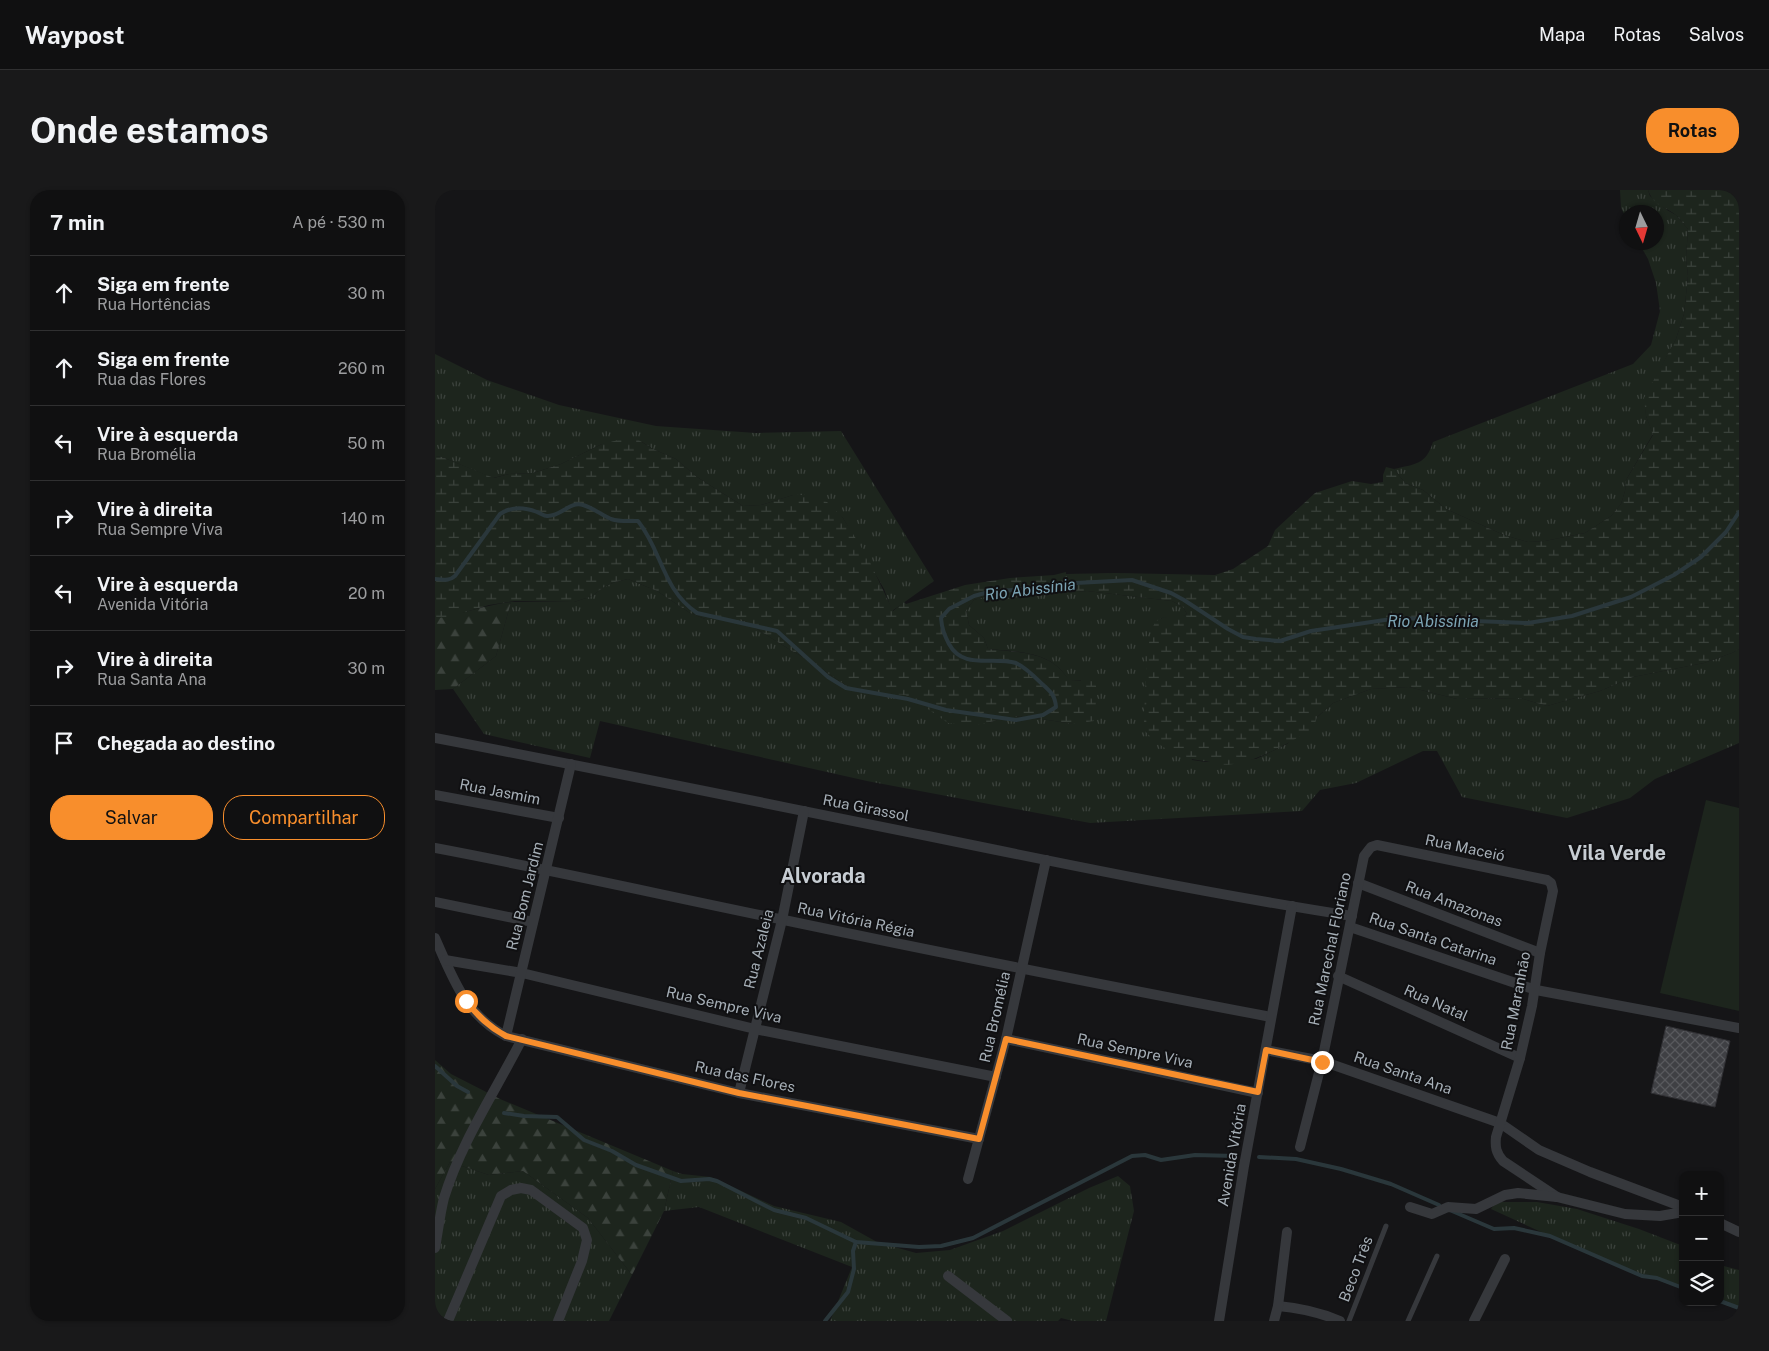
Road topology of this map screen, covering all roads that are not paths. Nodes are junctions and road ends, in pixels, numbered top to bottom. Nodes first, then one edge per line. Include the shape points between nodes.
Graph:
1 (435, 738) edge
2 (571, 764) junction
3 (435, 795) edge
4 (804, 811) junction
5 (559, 818) junction
6 (1371, 847) joint
7 (435, 848) edge
8 (1046, 860) junction
9 (547, 869) junction
10 (1358, 883) junction
11 (1551, 883) joint
12 (435, 902) edge
13 (1291, 906) junction
14 (1352, 916) junction
15 (782, 920) junction
16 (533, 922) junction
17 (1350, 927) junction
18 (435, 938) edge
19 (1540, 953) junction
20 (445, 960) junction
21 (1021, 969) junction
22 (522, 973) junction
23 (1339, 976) junction
24 (1536, 990) junction
25 (1271, 1017) junction
26 (1739, 1028) edge
27 (755, 1029) junction
28 (506, 1036) junction
29 (522, 1039) junction
30 (1006, 1039) junction
31 (1266, 1050) junction
32 (1520, 1058) junction
33 (1322, 1062) junction
34 (996, 1077) junction
35 (1258, 1092) junction
36 (739, 1093) junction
37 (1500, 1123) junction
38 (979, 1139) junction
39 (1300, 1147) dead end
40 (968, 1179) dead end
41 (1557, 1197) junction
42 (1679, 1205) edge
43 (1410, 1207) dead end
44 (1679, 1213) edge
45 (1724, 1225) edge
46 (1387, 1226) dead end
47 (1287, 1232) dead end
48 (1739, 1232) edge
49 (435, 1248) edge
50 (1437, 1256) dead end
51 (1505, 1259) dead end
52 (948, 1276) dead end
53 (1278, 1306) junction
54 (448, 1321) edge
55 (558, 1321) edge
56 (1007, 1321) edge
57 (1219, 1321) edge
58 (1274, 1321) edge
59 (1340, 1321) edge
60 (1349, 1321) edge
61 (1408, 1321) edge
62 (1474, 1321) edge

1 - 2 street, Rua Girassol
2 - 4 street, Rua Girassol
2 - 5 street, Rua Bom Jardim
3 - 5 street, Rua Jasmim
4 - 8 street, Rua Girassol
4 - 15 street, Rua Azaleia
5 - 9 street, Rua Bom Jardim
6 - 10 street, Rua Marechal Floriano via 1365,856
6 - 11 street, Rua Maceió via 1377,845
7 - 9 street, Rua Vitória Régia
8 - 13 street, Rua Girassol
8 - 21 street, Rua Bromélia
9 - 15 street, Rua Vitória Régia
9 - 16 street, Rua Bom Jardim
10 - 14 street, Rua Marechal Floriano
10 - 19 street, Rua Amazonas
11 - 19 street, Rua Maranhão via 1553,891
12 - 16 street
13 - 14 street, Rua Girassol
13 - 25 street, Avenida Vitória
14 - 17 street, Rua Marechal Floriano
15 - 21 street, Rua Vitória Régia
15 - 27 street, Rua Azaleia
16 - 22 street, Rua Bom Jardim
17 - 23 street, Rua Marechal Floriano
17 - 24 street, Rua Santa Catarina
18 - 20 street
19 - 24 street, Rua Maranhão
20 - 22 street, Rua Sempre Viva
20 - 28 street via 454,982 481,1020
21 - 25 street, Rua Vitória Régia
21 - 30 street, Rua Bromélia
22 - 27 street, Rua Sempre Viva
22 - 28 street, Rua Bom Jardim
23 - 32 street, Rua Natal
23 - 33 street, Rua Marechal Floriano
24 - 26 street, Rua Santa Catarina
24 - 32 street, Rua Maranhão
25 - 31 street, Avenida Vitória
27 - 34 street, Rua Sempre Viva
27 - 36 street, Rua Azaleia
28 - 29 street, Rua das Flores
29 - 36 street, Rua das Flores
29 - 49 street via 460,1157 444,1199
30 - 34 street, Rua Bromélia
30 - 35 street, Rua Sempre Viva
31 - 33 street, Rua Santa Ana
31 - 35 street, Avenida Vitória
32 - 37 street, Rua Maranhão
33 - 37 street, Rua Santa Ana
33 - 39 street, Rua Marechal Floriano
34 - 38 street, Rua Bromélia
35 - 57 street, Avenida Vitória
36 - 38 street, Rua das Flores
37 - 41 street, Rua Maranhão via 1495,1147 1497,1155
37 - 42 street, Rua Santa Ana via 1539,1150
38 - 40 street, Rua Bromélia
41 - 43 street via 1518,1193 1505,1195 1476,1210 1448,1207 1432,1214
41 - 44 street via 1625,1214 1661,1216
45 - 48 street
46 - 60 lane, Beco Três
47 - 53 street
50 - 61 lane
51 - 62 street
52 - 56 street
53 - 58 street
53 - 59 street via 1301,1308
54 - 55 street via 501,1196 521,1188 531,1190 583,1228 587,1240

